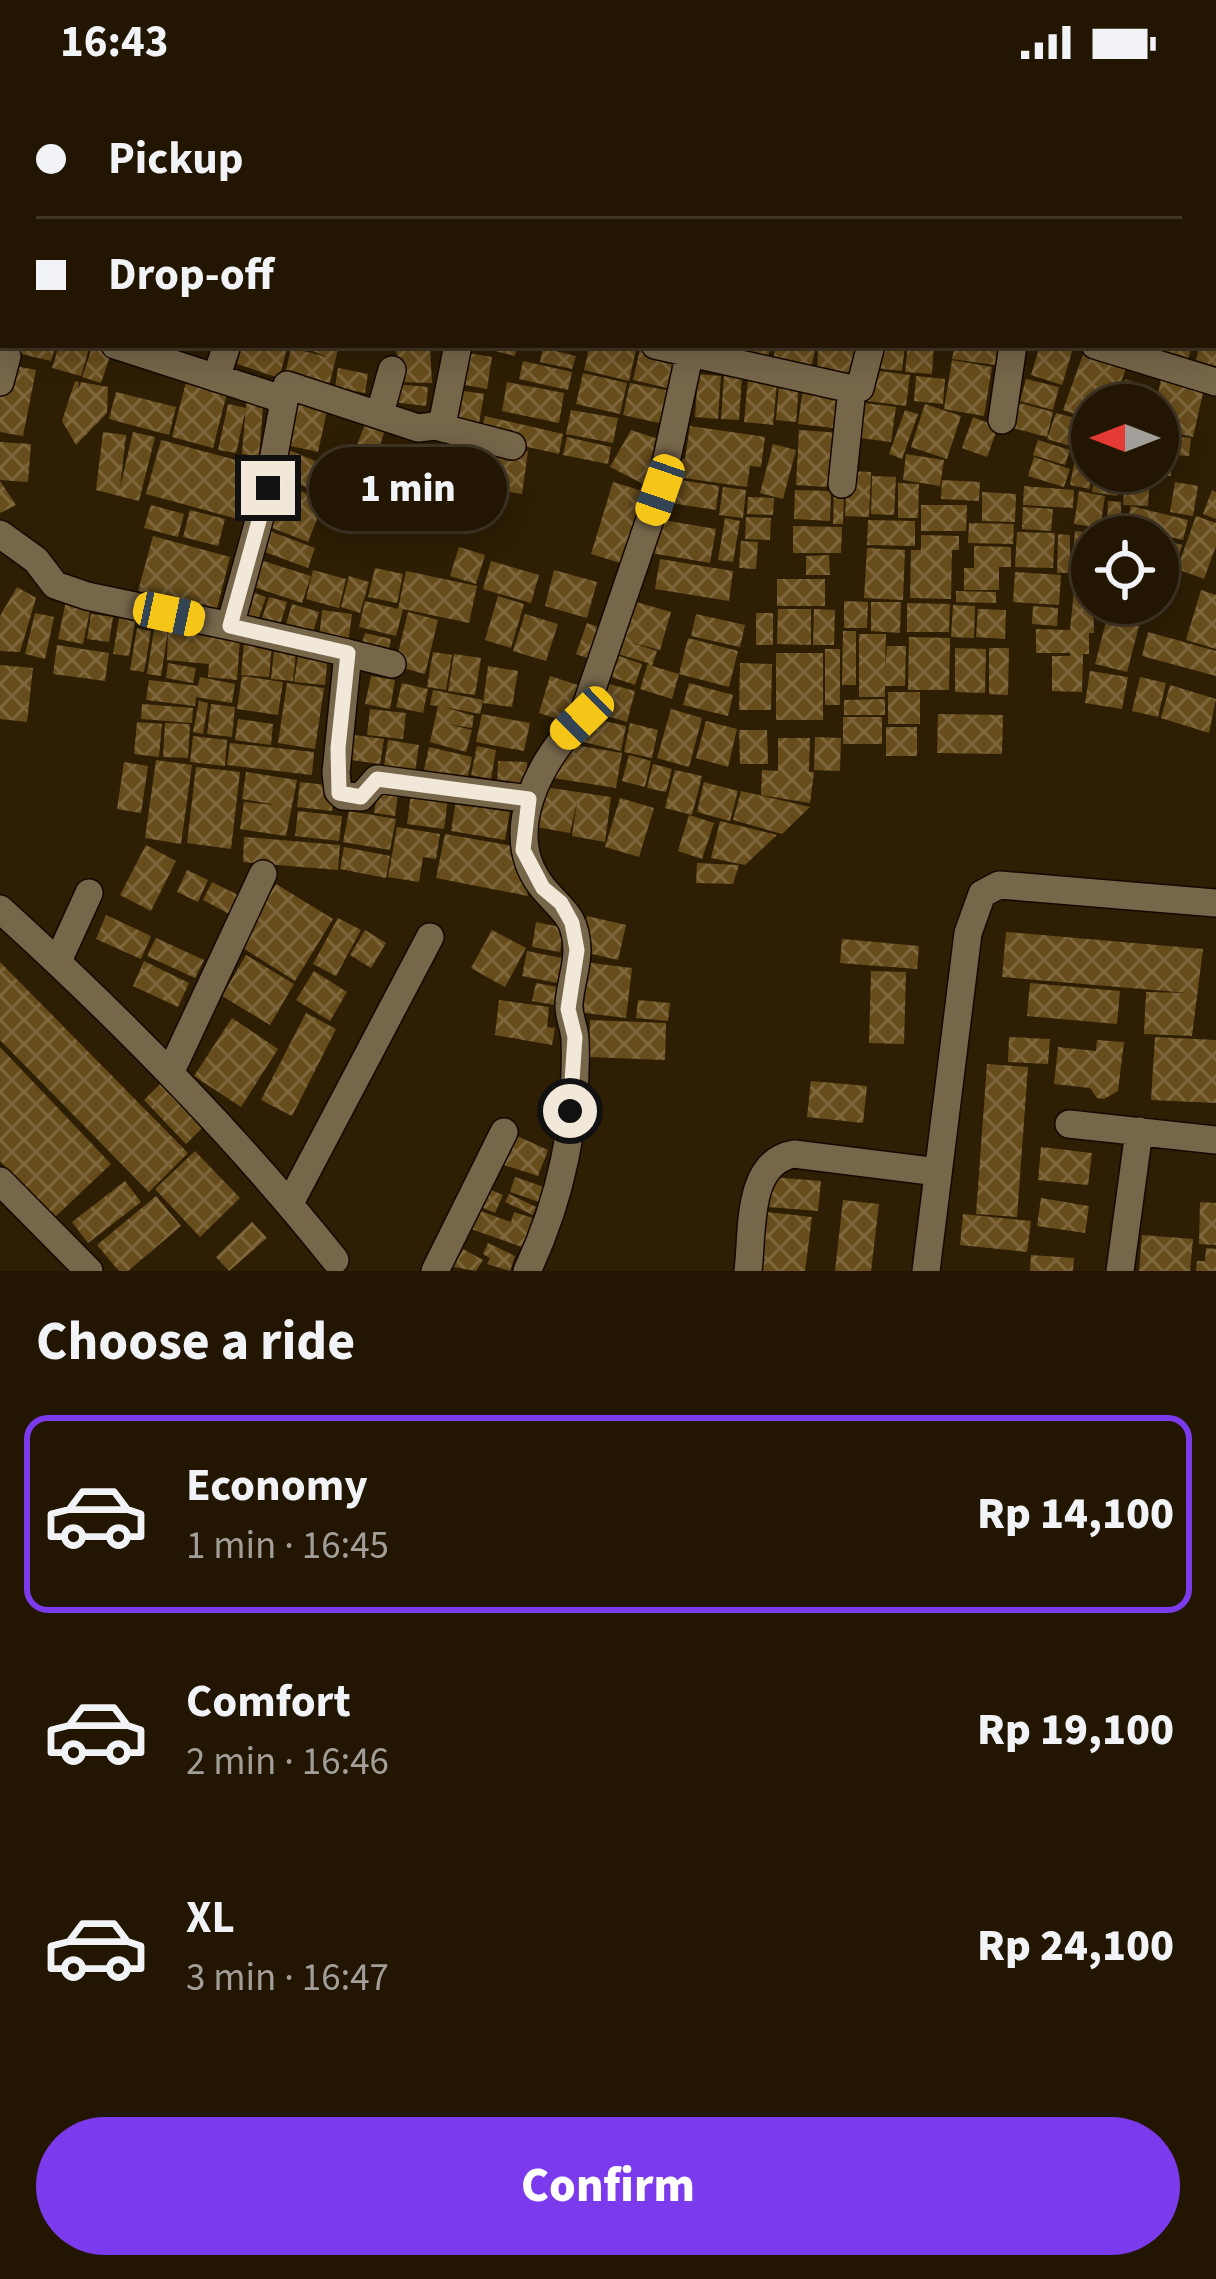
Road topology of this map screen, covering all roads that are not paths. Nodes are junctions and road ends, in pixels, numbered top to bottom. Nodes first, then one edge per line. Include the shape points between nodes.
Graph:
1 (124, 348) edge
2 (226, 348) edge
3 (457, 348) edge
4 (670, 348) edge
5 (870, 348) edge
6 (1013, 348) edge
7 (1105, 348) edge
8 (690, 352) junction
9 (392, 370) dead end
10 (216, 378) junction
11 (1216, 382) edge
12 (852, 389) junction
13 (282, 399) junction
14 (380, 413) junction
15 (1002, 420) dead end
16 (435, 426) junction
17 (512, 446) dead end
18 (842, 484) dead end
19 (0, 534) edge
20 (230, 626) junction
21 (348, 653) junction
22 (392, 664) dead end
23 (529, 799) junction
24 (263, 874) dead end
25 (88, 893) dead end
26 (1216, 903) edge
27 (0, 909) edge
28 (430, 937) dead end
29 (58, 962) junction
30 (171, 1071) junction
31 (1069, 1124) dead end
32 (1139, 1131) junction
33 (504, 1132) dead end
34 (1216, 1140) edge
35 (938, 1172) junction
36 (0, 1181) edge
37 (290, 1203) junction
38 (335, 1260) dead end
39 (89, 1271) edge
40 (435, 1271) edge
41 (527, 1271) edge
42 (748, 1271) edge
43 (926, 1271) edge
44 (1120, 1271) edge

1 - 10 street
2 - 10 street
3 - 16 street via 443,420
4 - 8 street
5 - 12 street via 864,380
6 - 15 street
7 - 11 street
8 - 12 street
8 - 23 street via 660,490 582,718
9 - 14 street
10 - 13 street
12 - 18 street
13 - 14 street via 292,384
13 - 20 street via 268,488
14 - 16 street
16 - 17 street
19 - 20 street via 56,585
20 - 21 street
21 - 22 street
21 - 23 street via 339,793 361,797 377,779
23 - 41 street via 523,850 572,923 577,950 568,1009 575,1037 567,1152 549,1225
24 - 30 street
25 - 29 street
26 - 35 street via 999,885 982,894 968,933
27 - 29 street
28 - 37 street
29 - 30 street
30 - 37 street
31 - 32 street
32 - 34 street
32 - 44 street
33 - 40 street
35 - 42 street via 777,1156 760,1176
35 - 43 street
36 - 39 street
37 - 38 street

